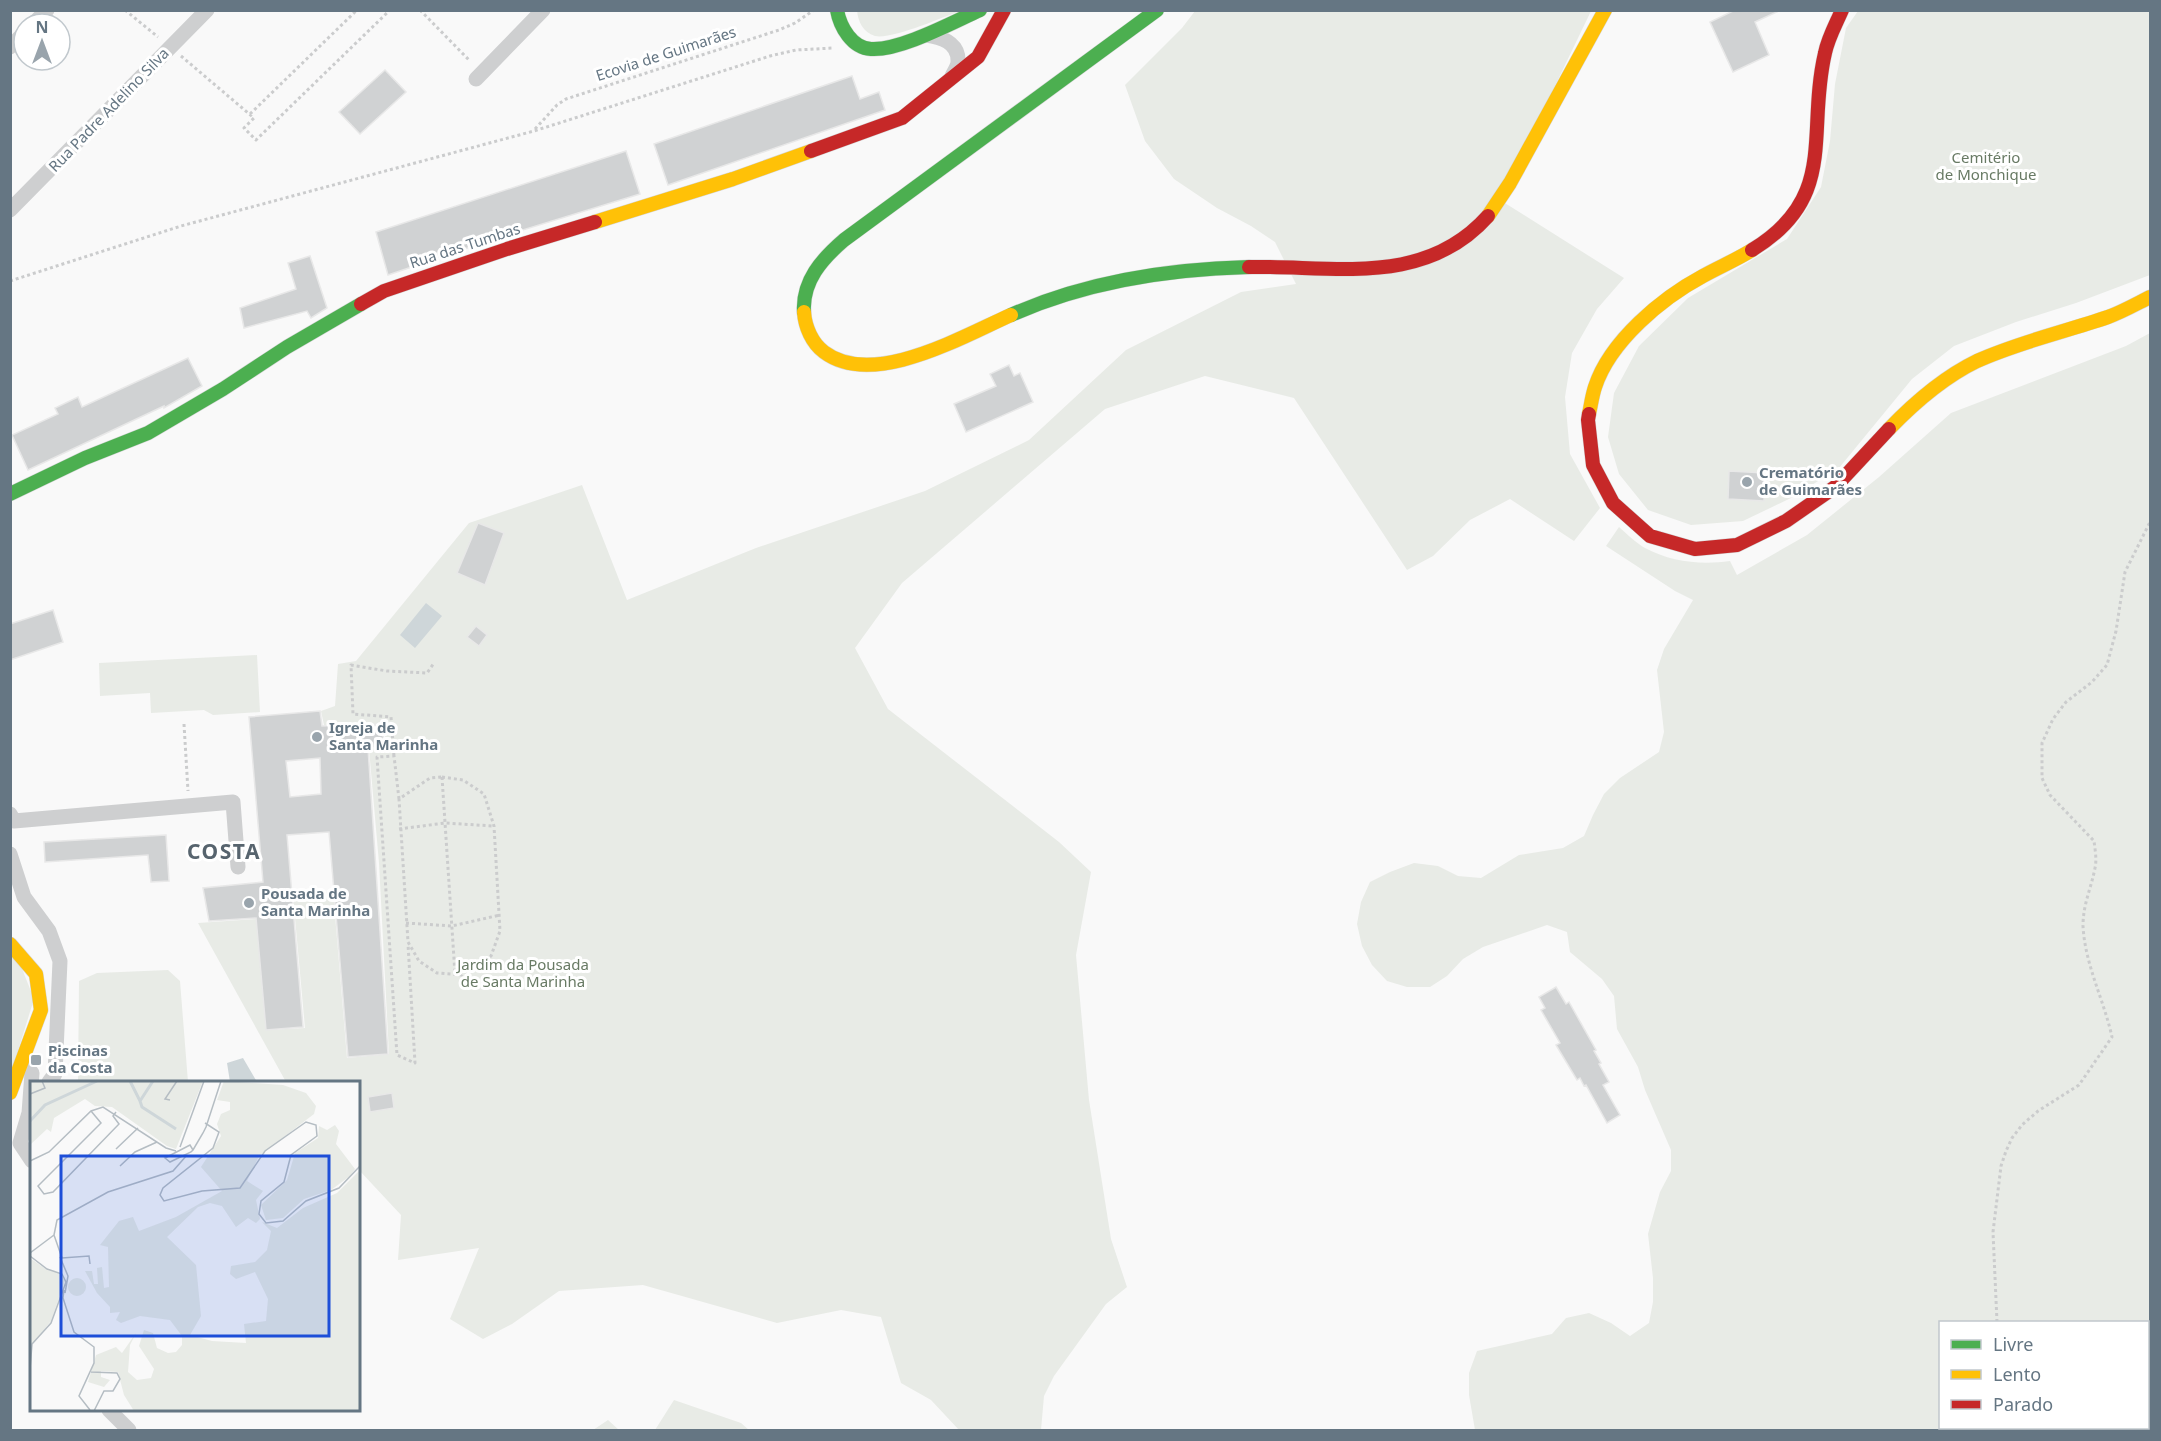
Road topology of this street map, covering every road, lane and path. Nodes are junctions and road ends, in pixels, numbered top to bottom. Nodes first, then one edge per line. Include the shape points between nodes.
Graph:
1 (126, 10) edge
2 (207, 10) edge
3 (357, 10) edge
4 (390, 10) edge
5 (420, 10) edge
6 (543, 10) edge
7 (814, 10) edge
8 (837, 10) edge
9 (980, 10) edge
10 (1004, 10) edge
11 (1157, 10) edge
12 (1605, 10) edge
13 (1842, 10) edge
14 (923, 34) junction
15 (170, 47) junction
16 (839, 48) dead end
17 (479, 76) joint
18 (950, 80) junction
19 (250, 114) junction
20 (534, 130) junction
21 (10, 210) edge
22 (10, 281) edge
23 (2151, 297) edge
24 (10, 494) edge
25 (2151, 522) edge
26 (434, 663) dead end
27 (184, 724) dead end
28 (394, 756) junction
29 (442, 777) junction
30 (187, 781) dead end
31 (399, 799) junction
32 (10, 814) edge
33 (445, 823) junction
34 (494, 826) junction
35 (399, 829) junction
36 (10, 854) edge
37 (238, 867) dead end
38 (500, 915) junction
39 (406, 923) junction
40 (452, 926) junction
41 (408, 942) junction
42 (10, 944) edge
43 (455, 974) junction
44 (23, 1063) junction
45 (32, 1081) edge
46 (50, 1081) edge
47 (10, 1093) edge
48 (30, 1111) edge
49 (30, 1158) edge
50 (1997, 1321) edge
51 (111, 1411) edge
52 (129, 1431) edge

1 - 15 path
2 - 15 street, Rua Padre Adelino Silva
3 - 19 path
4 - 19 path via 256,140 244,128 254,118
5 - 17 path
6 - 17 street
7 - 20 path, Ecovia de Guimarães via 779,30 566,99
8 - 14 street via 842,28 858,45 869,49
9 - 14 street
10 - 18 street, Rua das Tumbas via 978,57
11 - 12 street via 825,257 809,280 802,309 809,334 819,349 835,359 861,366 886,364 1019,311 1134,279 1222,268 1401,267 1441,252 1473,231 1500,201
13 - 23 street via 1825,52 1811,180 1798,209 1773,237 1661,303 1610,357 1595,387 1588,420 1593,465 1613,502 1650,536 1695,549 1737,545 1786,521 1835,487 1906,412 1975,362
14 - 18 street via 944,38 955,49 958,62
15 - 19 path
15 - 21 street, Rua Padre Adelino Silva
16 - 20 path via 811,48 770,56
18 - 24 street, Rua das Tumbas via 902,118 872,130 734,179 384,291 148,433
20 - 22 path via 181,226
25 - 50 path via 2125,572 2107,665 2066,702 2042,743 2043,778 2050,795 2094,841 2096,868 2085,898 2083,928 2112,1038 2079,1085 2022,1125 2006,1151 1993,1233
26 - 28 path via 427,673 351,665 353,714 391,717
27 - 30 path
28 - 31 path
28 - 41 path via 377,757 377,769 397,1055 415,1063
29 - 31 path via 430,778
29 - 33 path
29 - 34 path via 464,780 484,794
31 - 35 path
32 - 37 street via 14,821 232,802
33 - 34 path
33 - 35 path
33 - 40 path
34 - 38 path
35 - 39 path
36 - 46 street via 24,897 49,932 60,961 55,1074
38 - 40 path
38 - 43 path via 500,932 491,956 462,975
39 - 40 path
39 - 41 path
40 - 43 path
41 - 43 path via 419,961 437,973
42 - 44 street via 36,974 41,1010
44 - 45 street via 32,1073
44 - 47 street
48 - 49 street via 20,1143
51 - 52 street

